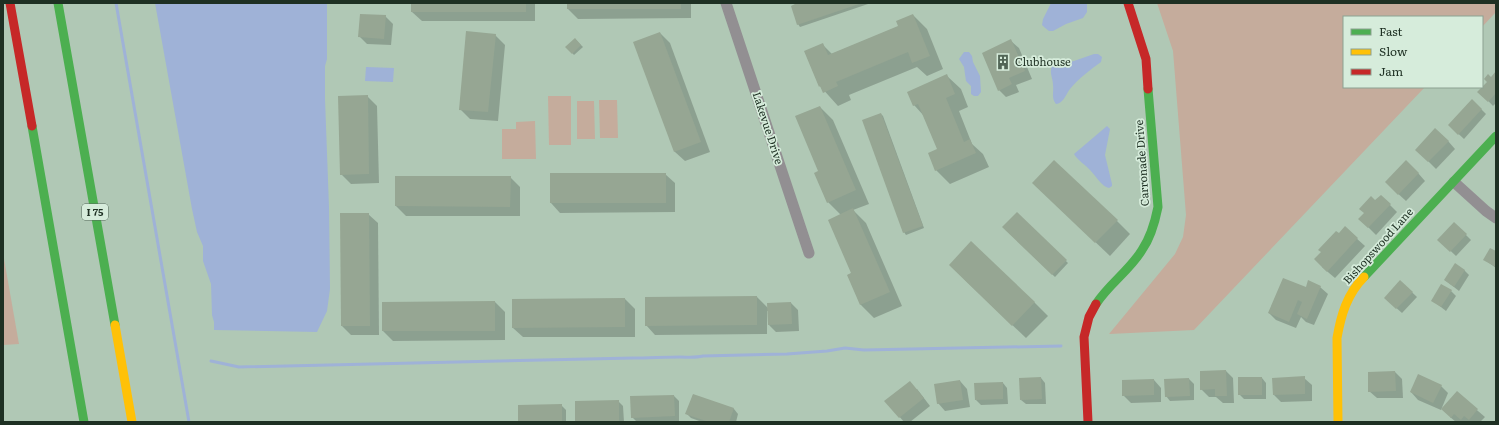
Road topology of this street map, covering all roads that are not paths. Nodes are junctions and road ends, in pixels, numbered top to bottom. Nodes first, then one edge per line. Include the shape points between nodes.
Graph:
1 (10, 3) edge
2 (58, 3) edge
3 (726, 3) edge
4 (1128, 3) edge
5 (3, 8) edge
6 (1496, 136) edge
7 (35, 143) junction
8 (1454, 182) junction
9 (1496, 218) edge
10 (809, 253) dead end
11 (84, 422) edge
12 (132, 422) edge
13 (1088, 422) edge
14 (1338, 422) edge

1 - 7 main road
2 - 12 main road, I 75
3 - 10 street, Lakevue Drive
4 - 13 main road, Carronade Drive via 1146,59 1158,207 1153,231 1142,251 1101,298 1092,310 1087,324 1084,337
5 - 7 main road
6 - 8 main road, Bishopswood Lane
7 - 11 main road
8 - 9 street
8 - 14 main road, Bishopswood Lane via 1359,282 1350,295 1343,310 1337,338

